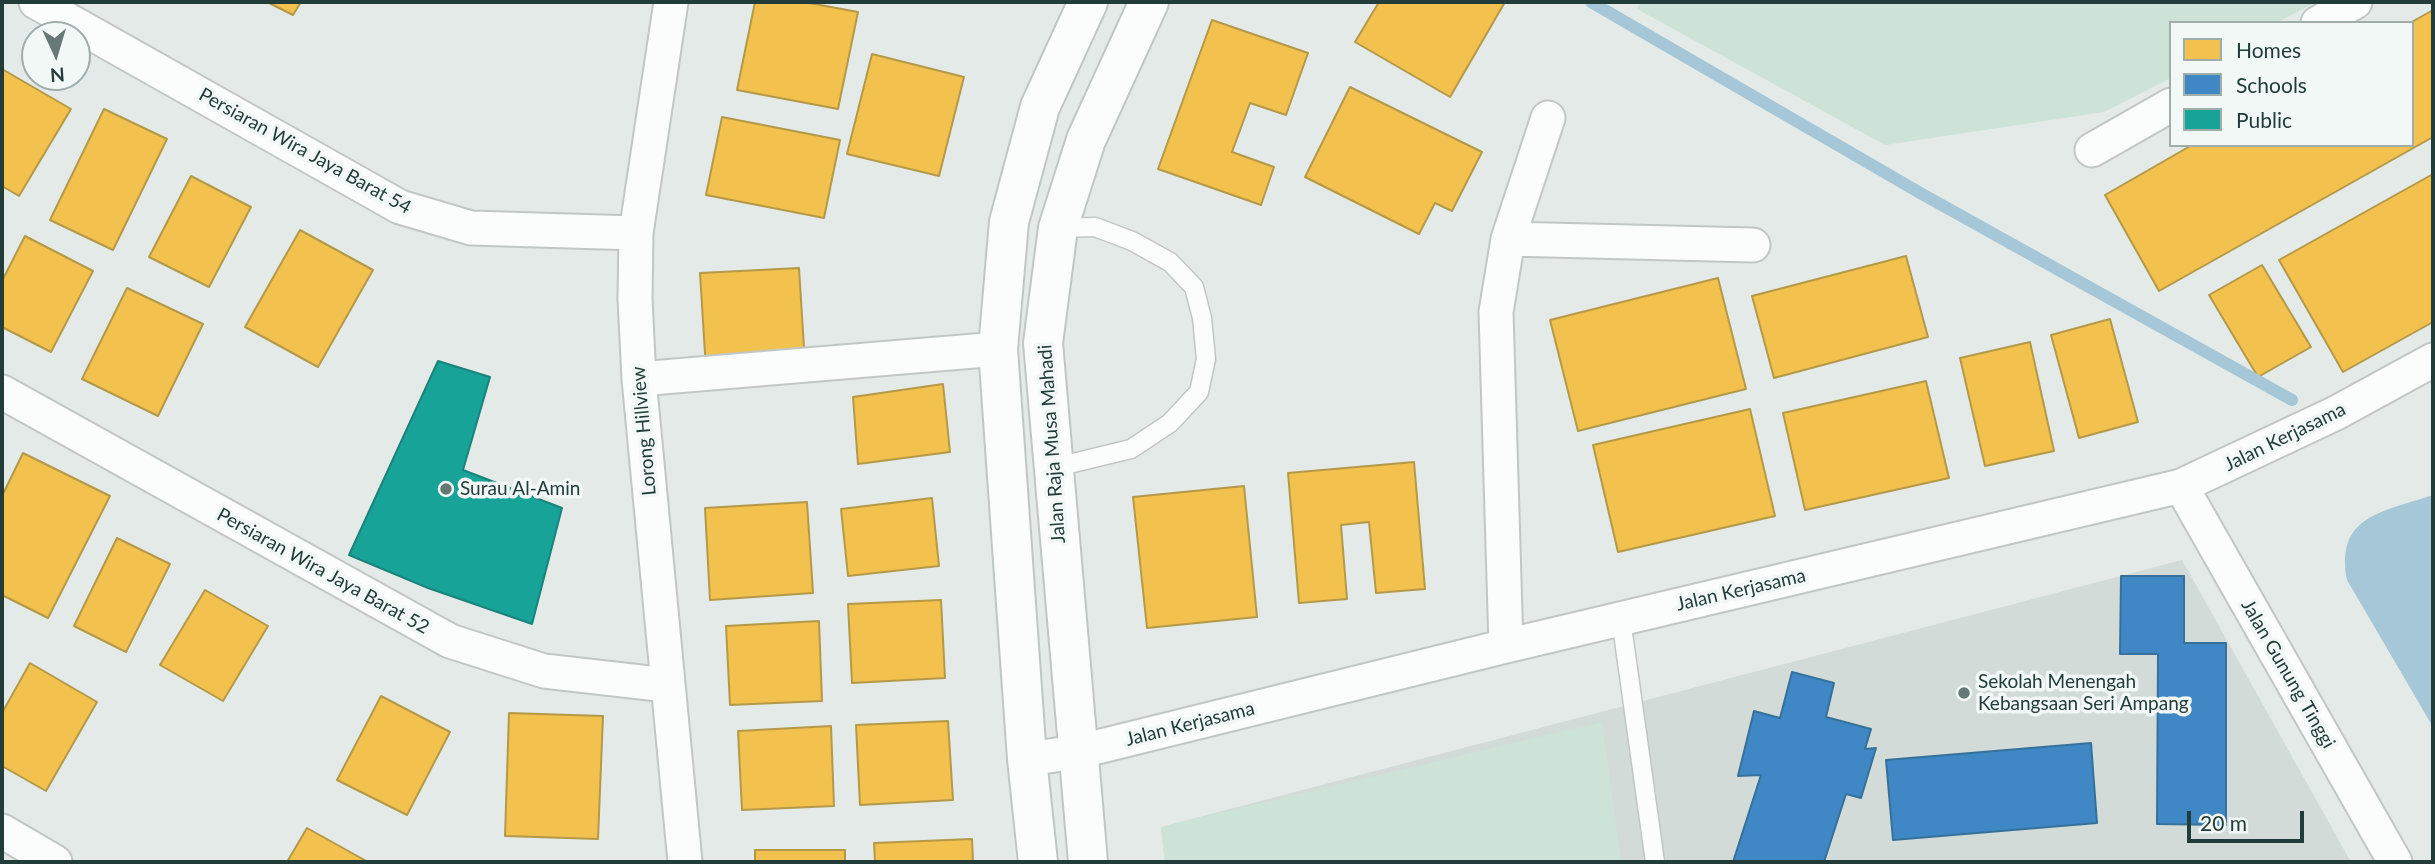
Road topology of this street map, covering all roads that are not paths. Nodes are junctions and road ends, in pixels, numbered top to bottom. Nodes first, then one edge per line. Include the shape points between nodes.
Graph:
1 (36, 2) edge
2 (671, 2) edge
3 (1088, 2) edge
4 (1149, 2) edge
5 (2355, 2) edge
6 (2322, 21) edge
7 (2169, 107) edge
8 (1548, 118) dead end
9 (2092, 150) dead end
10 (1058, 228) junction
11 (636, 233) junction
12 (1508, 239) junction
13 (1753, 245) dead end
14 (998, 349) junction
15 (2433, 360) edge
16 (639, 379) junction
17 (2, 392) edge
18 (1052, 468) junction
19 (2181, 486) junction
20 (1621, 619) junction
21 (1506, 646) junction
22 (667, 685) junction
23 (1077, 752) junction
24 (1027, 759) junction
25 (2, 831) edge
26 (45, 860) edge
27 (685, 862) edge
28 (1038, 862) edge
29 (1088, 862) edge
30 (1655, 862) edge
31 (2395, 862) edge

1 - 11 street, Persiaran Wira Jaya Barat 54 via 400,207 471,228
2 - 11 street, Lorong Hillview
3 - 14 main road via 1040,107 1009,222
4 - 10 main road, Jalan Raja Musa Mahadi via 1086,140
5 - 6 street
7 - 9 street
8 - 12 street
10 - 18 main road, Jalan Raja Musa Mahadi via 1043,343
10 - 18 lane via 1095,227 1170,262 1194,287 1206,359 1199,392 1170,423 1131,449
11 - 16 street, Lorong Hillview
12 - 13 street
12 - 21 street via 1496,312
14 - 16 street
14 - 24 main road
15 - 19 street, Jalan Kerjasama via 2336,413
16 - 22 street, Lorong Hillview
17 - 22 street, Persiaran Wira Jaya Barat 52 via 450,641 544,671
18 - 23 main road, Jalan Raja Musa Mahadi
19 - 20 street, Jalan Kerjasama
19 - 31 street, Jalan Gunung Tinggi
20 - 21 street, Jalan Kerjasama
20 - 30 lane
21 - 23 street, Jalan Kerjasama
22 - 27 street, Lorong Hillview
23 - 24 street, Jalan Kerjasama
23 - 29 main road, Jalan Raja Musa Mahadi
24 - 28 main road
25 - 26 street

